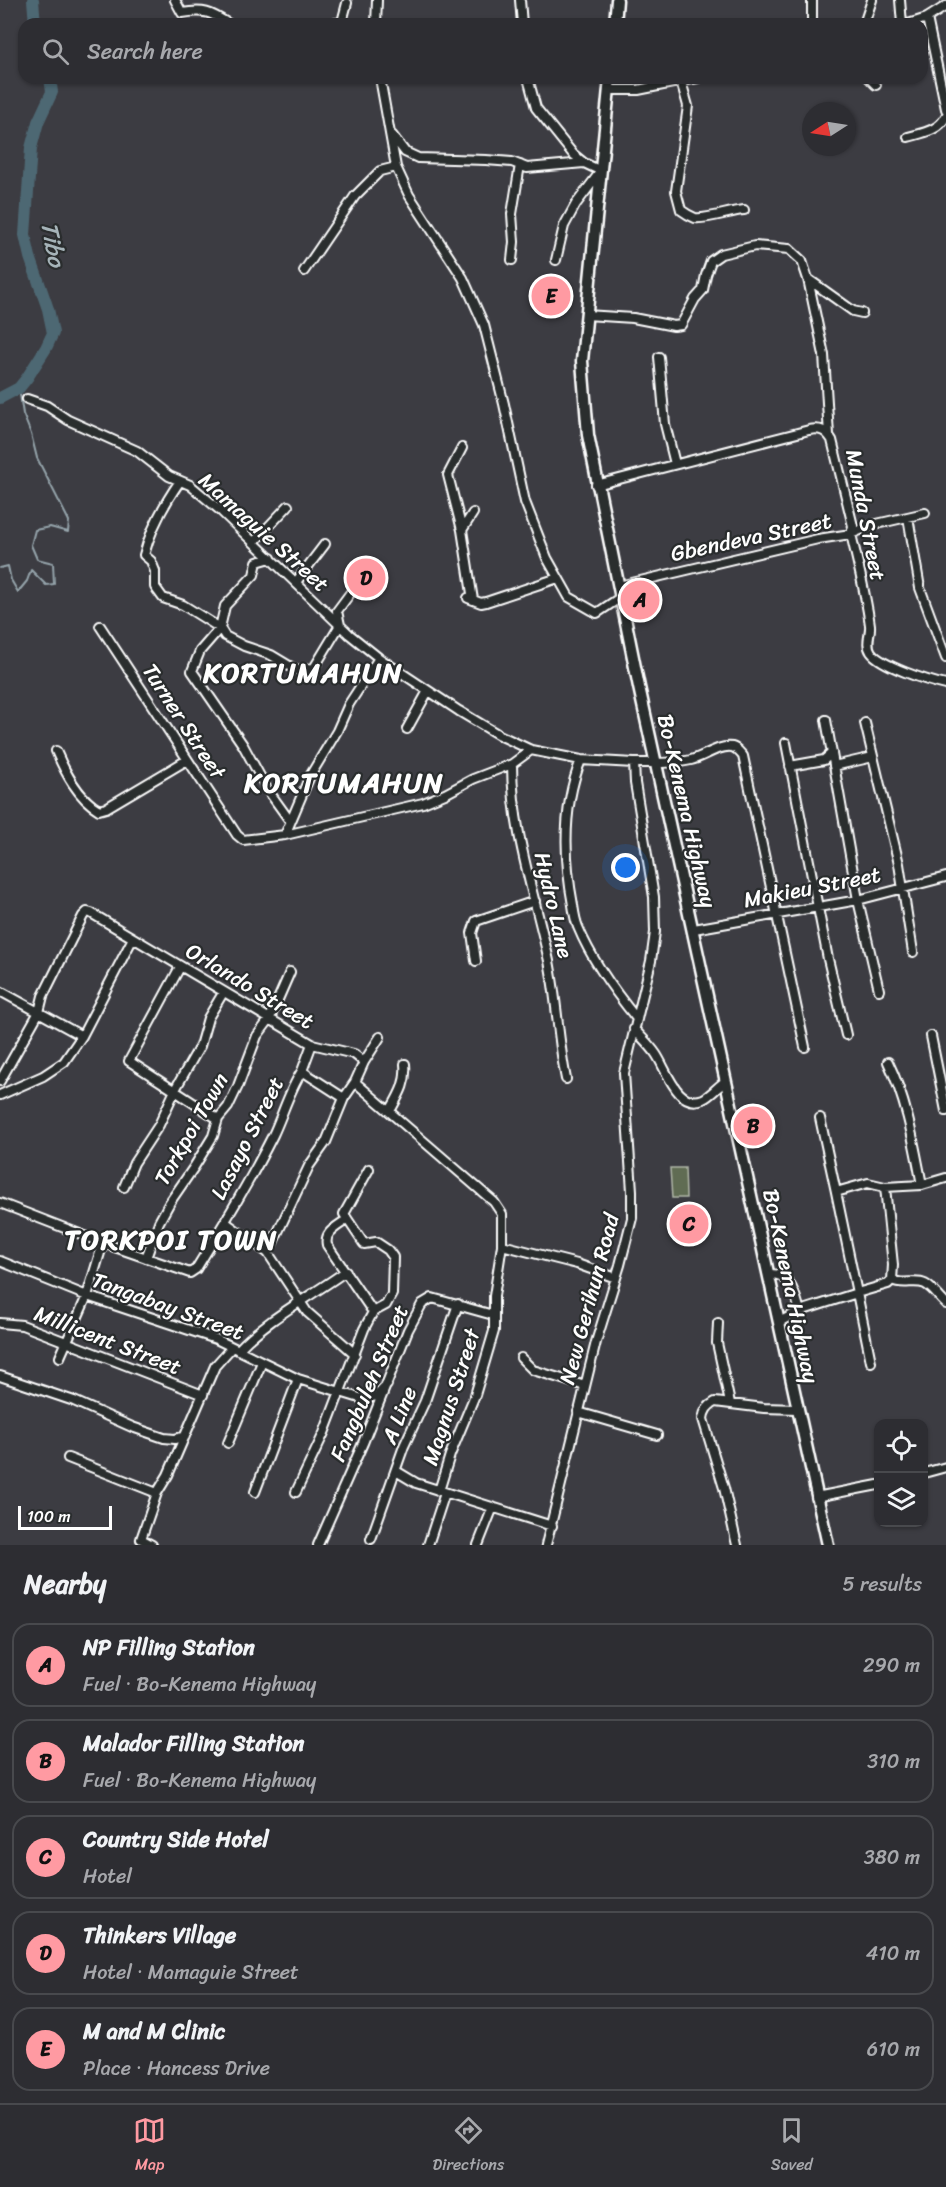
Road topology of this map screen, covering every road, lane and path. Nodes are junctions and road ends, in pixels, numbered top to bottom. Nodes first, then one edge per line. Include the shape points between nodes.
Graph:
1 (175, 0) edge
2 (377, 0) edge
3 (519, 0) edge
4 (617, 0) edge
5 (812, 0) edge
6 (872, 0) edge
7 (900, 0) edge
8 (347, 3) dead end
9 (946, 6) edge
10 (220, 18) edge
11 (343, 18) edge
12 (376, 18) edge
13 (521, 18) edge
14 (616, 18) edge
15 (812, 18) edge
16 (866, 18) edge
17 (902, 18) edge
18 (927, 18) edge
19 (928, 23) edge
20 (381, 84) edge
21 (530, 84) edge
22 (610, 84) edge
23 (667, 84) edge
24 (682, 84) edge
25 (609, 90) junction
26 (946, 109) edge
27 (946, 116) edge
28 (389, 131) junction
29 (908, 137) dead end
30 (584, 163) junction
31 (520, 165) junction
32 (396, 167) junction
33 (601, 171) junction
34 (744, 210) dead end
35 (512, 260) dead end
36 (556, 260) dead end
37 (304, 272) dead end
38 (808, 279) junction
39 (862, 313) dead end
40 (586, 315) junction
41 (659, 357) dead end
42 (27, 399) dead end
43 (829, 435) junction
44 (462, 448) dead end
45 (675, 464) junction
46 (180, 481) junction
47 (596, 485) junction
48 (288, 506) dead end
49 (473, 513) dead end
50 (926, 513) dead end
51 (908, 517) junction
52 (462, 530) junction
53 (852, 534) junction
54 (254, 542) junction
55 (325, 544) dead end
56 (271, 558) junction
57 (369, 568) dead end
58 (558, 578) junction
59 (296, 582) junction
60 (620, 591) junction
61 (340, 625) junction
62 (100, 626) dead end
63 (220, 628) junction
64 (379, 658) junction
65 (946, 658) edge
66 (946, 685) edge
67 (429, 692) junction
68 (826, 720) dead end
69 (865, 723) dead end
70 (407, 729) dead end
71 (786, 743) dead end
72 (531, 750) junction
73 (56, 752) dead end
74 (832, 753) junction
75 (873, 757) junction
76 (187, 760) junction
77 (581, 760) junction
78 (634, 763) junction
79 (512, 764) junction
80 (656, 764) junction
81 (790, 766) junction
82 (834, 766) junction
83 (290, 821) junction
84 (285, 835) junction
85 (946, 878) edge
86 (902, 888) junction
87 (858, 900) junction
88 (535, 901) junction
89 (818, 907) junction
90 (778, 914) junction
91 (694, 929) junction
92 (133, 938) junction
93 (914, 952) dead end
94 (476, 961) dead end
95 (180, 967) junction
96 (290, 972) dead end
97 (879, 990) dead end
98 (0, 991) edge
99 (223, 993) junction
100 (39, 1012) junction
101 (637, 1019) junction
102 (269, 1020) junction
103 (634, 1029) junction
104 (846, 1035) dead end
105 (82, 1036) junction
106 (931, 1036) dead end
107 (380, 1037) dead end
108 (312, 1044) junction
109 (805, 1047) dead end
110 (364, 1062) junction
111 (888, 1062) dead end
112 (405, 1064) dead end
113 (302, 1071) junction
114 (566, 1079) dead end
115 (726, 1081) junction
116 (0, 1082) edge
117 (355, 1082) junction
118 (175, 1091) junction
119 (0, 1095) edge
120 (344, 1098) junction
121 (946, 1111) edge
122 (390, 1112) junction
123 (820, 1118) dead end
124 (218, 1119) junction
125 (369, 1169) dead end
126 (946, 1178) edge
127 (922, 1185) junction
128 (124, 1187) dead end
129 (885, 1187) junction
130 (836, 1192) junction
131 (0, 1203) edge
132 (346, 1220) junction
133 (225, 1222) junction
134 (103, 1243) junction
135 (502, 1245) junction
136 (268, 1253) junction
137 (146, 1257) junction
138 (0, 1261) edge
139 (346, 1272) junction
140 (769, 1274) junction
141 (616, 1278) junction
142 (892, 1281) junction
143 (857, 1293) junction
144 (87, 1296) junction
145 (300, 1301) junction
146 (458, 1304) junction
147 (946, 1304) edge
148 (800, 1311) junction
149 (373, 1312) junction
150 (493, 1315) junction
151 (779, 1322) junction
152 (0, 1323) edge
153 (718, 1323) dead end
154 (66, 1342) junction
155 (235, 1348) junction
156 (355, 1354) junction
157 (60, 1357) dead end
158 (521, 1358) dead end
159 (262, 1362) junction
160 (871, 1362) dead end
161 (0, 1376) edge
162 (298, 1379) junction
163 (387, 1385) junction
164 (585, 1386) junction
165 (341, 1391) junction
166 (203, 1395) junction
167 (730, 1403) junction
168 (797, 1409) junction
169 (578, 1412) junction
170 (657, 1435) dead end
171 (185, 1436) junction
172 (228, 1443) dead end
173 (68, 1458) dead end
174 (946, 1467) edge
175 (396, 1471) junction
176 (928, 1472) edge
177 (874, 1486) edge
178 (255, 1492) dead end
179 (297, 1492) dead end
180 (442, 1492) junction
181 (157, 1493) junction
182 (816, 1497) junction
183 (493, 1507) junction
184 (552, 1526) junction
185 (371, 1539) dead end
186 (152, 1545) edge
187 (318, 1545) edge
188 (428, 1545) edge
189 (478, 1545) edge
190 (546, 1545) edge
191 (737, 1545) edge
192 (828, 1545) edge

1 - 10 street via 182,13 209,11
2 - 12 street
3 - 13 street
4 - 14 highway
5 - 15 street
6 - 16 street
7 - 17 street
8 - 11 street
9 - 18 street
19 - 26 street
20 - 28 street
21 - 30 street via 536,108
22 - 25 highway, Bo-Kenema Highway
23 - 25 street via 638,90
24 - 34 street via 688,106 676,191 681,210 696,218
25 - 33 highway, Bo-Kenema Highway
27 - 29 street via 942,124
28 - 31 street via 405,152 418,158
28 - 32 street
30 - 31 street via 527,168
30 - 33 street
31 - 35 street via 512,214
32 - 37 street via 380,171 355,196
32 - 58 street via 409,195 463,278 484,324 525,502
33 - 36 street via 564,226
33 - 40 highway, Bo-Kenema Highway
38 - 39 street via 853,311
38 - 40 street via 802,261 789,249 746,247 711,261 703,290 681,325
38 - 43 street via 824,355
40 - 47 highway, Bo-Kenema Highway via 582,361
41 - 45 street via 665,424
42 - 46 street, Mamaguie Street via 137,451
43 - 45 street, Munda Street via 821,430 808,430
43 - 53 street, Munda Street via 845,490
44 - 52 street via 448,475
45 - 47 street, Munda Street
46 - 54 street, Mamaguie Street via 190,485
46 - 63 street via 150,534 144,555 151,561 155,587 163,598 183,605
47 - 60 highway, Bo-Kenema Highway
48 - 54 street
49 - 52 street
50 - 51 street, Gbendeva Street
51 - 53 street, Gbendeva Street
51 - 65 street via 920,588
52 - 58 street via 471,599 486,602
53 - 60 street, Gbendeva Street via 818,539
53 - 66 street, Munda Street via 871,628 867,645 870,651 880,660
54 - 56 street, Mamaguie Street
55 - 59 street
56 - 59 street, Mamaguie Street
56 - 63 street via 257,562 254,575 225,606
57 - 61 street via 337,611
58 - 60 street, Gbendeva Street via 569,597 597,613
59 - 61 street, Mamaguie Street
60 - 80 highway, Bo-Kenema Highway
61 - 63 street via 314,668 296,670 225,636
61 - 64 street, Mamaguie Street
62 - 76 street, Turner Street
63 - 83 street via 201,651 192,671
64 - 67 street, Mamaguie Street
64 - 83 street via 349,704
67 - 70 street
67 - 72 street, Mamaguie Street
68 - 74 street
69 - 75 street
71 - 81 street
72 - 77 street, Mamaguie Street
72 - 79 street
73 - 76 street via 66,773 99,810
74 - 81 street via 824,760
74 - 82 street
75 - 82 street
75 - 86 street
76 - 84 street, Turner Street via 243,840
77 - 78 street, Mamaguie Street
77 - 101 street via 569,808 568,874 577,925 597,964
78 - 80 street
78 - 101 street, New Gerihun Road via 654,897 651,961
79 - 84 street, Turner Street via 423,803
79 - 88 street, Hydro Lane via 512,789
80 - 90 street via 692,760 732,747 743,756
80 - 91 highway, Bo-Kenema Highway
81 - 89 street
82 - 87 street
83 - 84 street
85 - 86 street, Makieu Street
86 - 87 street, Makieu Street
86 - 93 street
87 - 89 street, Makieu Street
87 - 97 street
88 - 94 street via 476,921 472,933
88 - 114 street, Hydro Lane via 552,977
89 - 90 street, Makieu Street
89 - 104 street
90 - 91 street, Makieu Street
90 - 109 street
91 - 115 highway, Bo-Kenema Highway
92 - 95 street, Orlando Street
92 - 100 street, Orlando Street via 87,912 43,996
92 - 105 street
95 - 99 street, Orlando Street
95 - 118 street via 129,1061
96 - 102 street, Torkpoi Town
98 - 100 street
99 - 102 street, Orlando Street
99 - 118 street
100 - 105 street
100 - 116 street
101 - 103 street, New Gerihun Road
102 - 108 street, Orlando Street
102 - 124 street, Torkpoi Town via 257,1036 228,1107
103 - 115 street via 683,1097 703,1099
103 - 141 street, New Gerihun Road via 624,1073 632,1218
105 - 119 street via 64,1062
106 - 121 street
107 - 110 street
108 - 110 street, Orlando Street via 354,1054
108 - 113 street
110 - 117 street
111 - 127 street via 906,1108
112 - 122 street via 403,1088
113 - 120 street, Lasayo Street
113 - 133 street, Lasayo Street
115 - 140 highway, Bo-Kenema Highway
117 - 120 street
117 - 122 street
118 - 124 street
118 - 128 street
120 - 136 street via 326,1142 309,1166
122 - 135 street via 494,1202 502,1214
123 - 130 street
124 - 137 street, Torkpoi Town via 213,1136 170,1202
125 - 132 street via 344,1210
126 - 127 street
127 - 129 street
129 - 130 street via 868,1183
129 - 142 street
130 - 143 street
131 - 134 street, Lasayo Street
132 - 139 street via 328,1233 326,1240
132 - 149 street via 364,1244 376,1242 393,1257 392,1294 386,1305
133 - 136 street
133 - 137 street, Lasayo Street via 190,1273
134 - 137 street, Lasayo Street
134 - 144 street
135 - 141 street
135 - 150 street, Magnus Street
136 - 145 street
138 - 144 street, Tangabay Street
139 - 145 street
139 - 149 street
140 - 148 street via 789,1281
140 - 151 highway, Bo-Kenema Highway
141 - 164 street, New Gerihun Road
142 - 143 street
142 - 147 street via 922,1282
143 - 148 street
143 - 160 street
144 - 154 street
144 - 155 street, Tangabay Street
145 - 155 street
145 - 156 street
146 - 150 street, Fangbuleh Street
146 - 163 street, Fangbuleh Street via 432,1298 422,1304
146 - 175 street, A Line
148 - 151 street
149 - 156 street
150 - 180 street, Magnus Street via 491,1345 450,1455
151 - 168 highway, Bo-Kenema Highway
152 - 154 street, Millicent Street via 22,1325
153 - 167 street via 717,1343
154 - 157 street
154 - 166 street, Millicent Street
155 - 159 street, Tangabay Street
155 - 166 street via 215,1366
156 - 165 street
158 - 164 street via 532,1370
159 - 162 street, Tangabay Street
159 - 172 street
161 - 171 street via 75,1401 170,1440
162 - 165 street, Tangabay Street
162 - 178 street
163 - 165 street, Tangabay Street via 370,1399
163 - 187 street, Fangbuleh Street
164 - 169 street, New Gerihun Road
165 - 179 street
166 - 171 street
167 - 168 street
167 - 191 street via 714,1402 703,1419
168 - 182 highway, Bo-Kenema Highway
169 - 170 street
169 - 184 street, New Gerihun Road
171 - 181 street
173 - 181 street
174 - 176 street
175 - 180 street
175 - 185 street, A Line
177 - 182 street
180 - 183 street
180 - 188 street, Magnus Street
181 - 186 street via 141,1539
182 - 192 highway, Bo-Kenema Highway
183 - 184 street
183 - 189 street
184 - 190 street, New Gerihun Road

